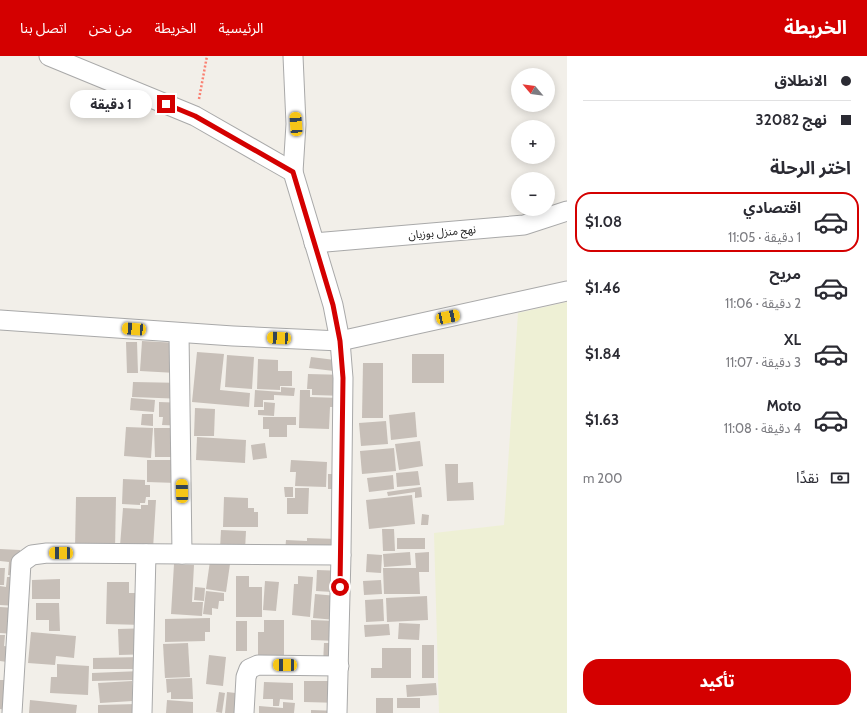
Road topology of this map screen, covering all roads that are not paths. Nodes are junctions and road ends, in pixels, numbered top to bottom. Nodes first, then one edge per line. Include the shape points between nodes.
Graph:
1 (49, 56) edge
2 (293, 56) edge
3 (293, 172) junction
4 (567, 211) edge
5 (314, 243) junction
6 (567, 291) edge
7 (0, 320) edge
8 (179, 332) junction
9 (340, 341) junction
10 (146, 554) junction
11 (182, 554) junction
12 (341, 555) junction
13 (7, 664) edge
14 (339, 666) junction
15 (12, 713) edge
16 (142, 713) edge
17 (244, 713) edge
18 (337, 713) edge

1 - 3 street via 195,116
2 - 3 street via 296,124
3 - 5 street
4 - 5 street, نهج منزل بوزيان via 524,225
5 - 9 street via 333,305
6 - 9 street
7 - 8 street
8 - 9 street
8 - 11 street
9 - 12 street via 343,378
10 - 11 street
10 - 13 street via 47,553 32,555 21,563
10 - 16 street
11 - 12 street
12 - 14 street
13 - 15 street
14 - 17 street via 258,665 250,669 246,677
14 - 18 street

